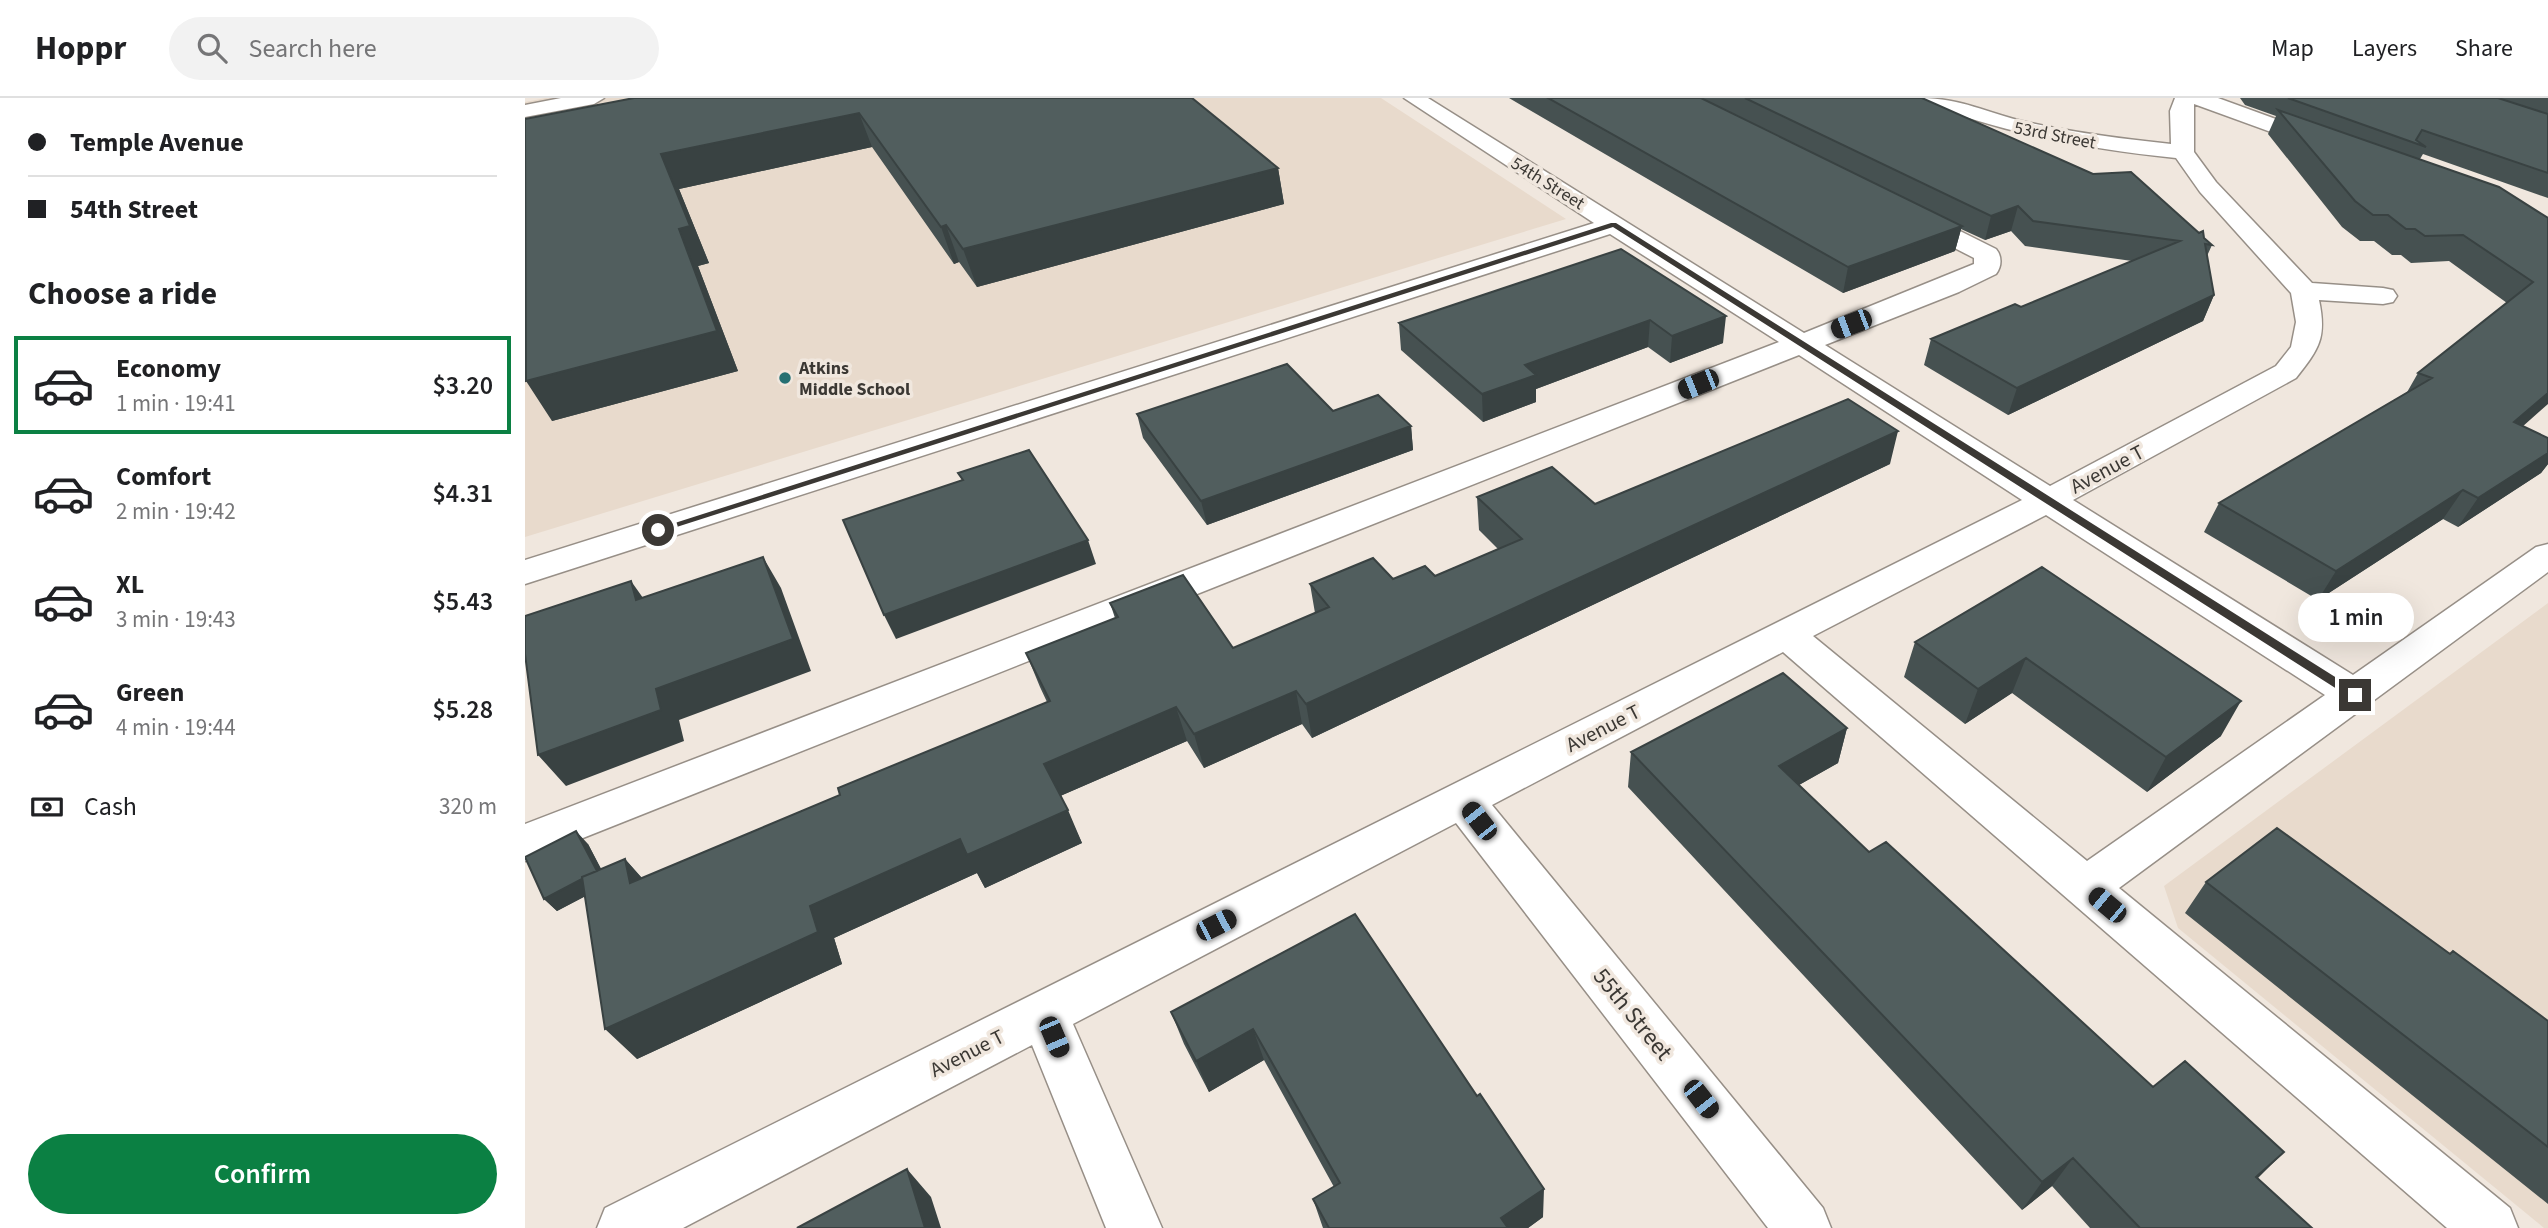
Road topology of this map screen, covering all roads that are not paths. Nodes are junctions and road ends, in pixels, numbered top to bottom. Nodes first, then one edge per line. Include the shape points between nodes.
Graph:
1 (594, 98) edge
2 (1414, 98) edge
3 (1931, 98) edge
4 (2185, 98) edge
5 (2198, 98) edge
6 (525, 111) edge
7 (2341, 150) edge
8 (2183, 152) junction
9 (1896, 209) edge
10 (1613, 225) junction
11 (2304, 291) junction
12 (2383, 296) dead end
13 (1801, 344) junction
14 (2048, 500) junction
15 (2548, 555) edge
16 (525, 572) edge
17 (1786, 634) junction
18 (2355, 695) junction
19 (1462, 799) junction
20 (525, 843) edge
21 (2086, 887) junction
22 (1044, 1013) junction
23 (625, 1228) edge
24 (1135, 1228) edge
25 (1803, 1228) edge
26 (2490, 1228) edge

1 - 6 street
2 - 10 street, 54th Street
3 - 8 street, 53rd Street via 2005,125 2063,138
4 - 8 street via 2181,111
5 - 7 street
8 - 11 street via 2208,187
9 - 13 street via 1987,254 1987,268
10 - 13 street, 54th Street
10 - 16 street
11 - 12 street
11 - 14 street, Avenue T via 2310,322 2305,348 2286,372
13 - 14 street, 54th Street
13 - 20 street
14 - 17 street, Avenue T
14 - 18 street, 54th Street
15 - 18 street
17 - 19 street, Avenue T
17 - 21 street
18 - 21 street
19 - 22 street, Avenue T
19 - 25 street, 55th Street
21 - 26 street
22 - 23 street, Avenue T
22 - 24 street

